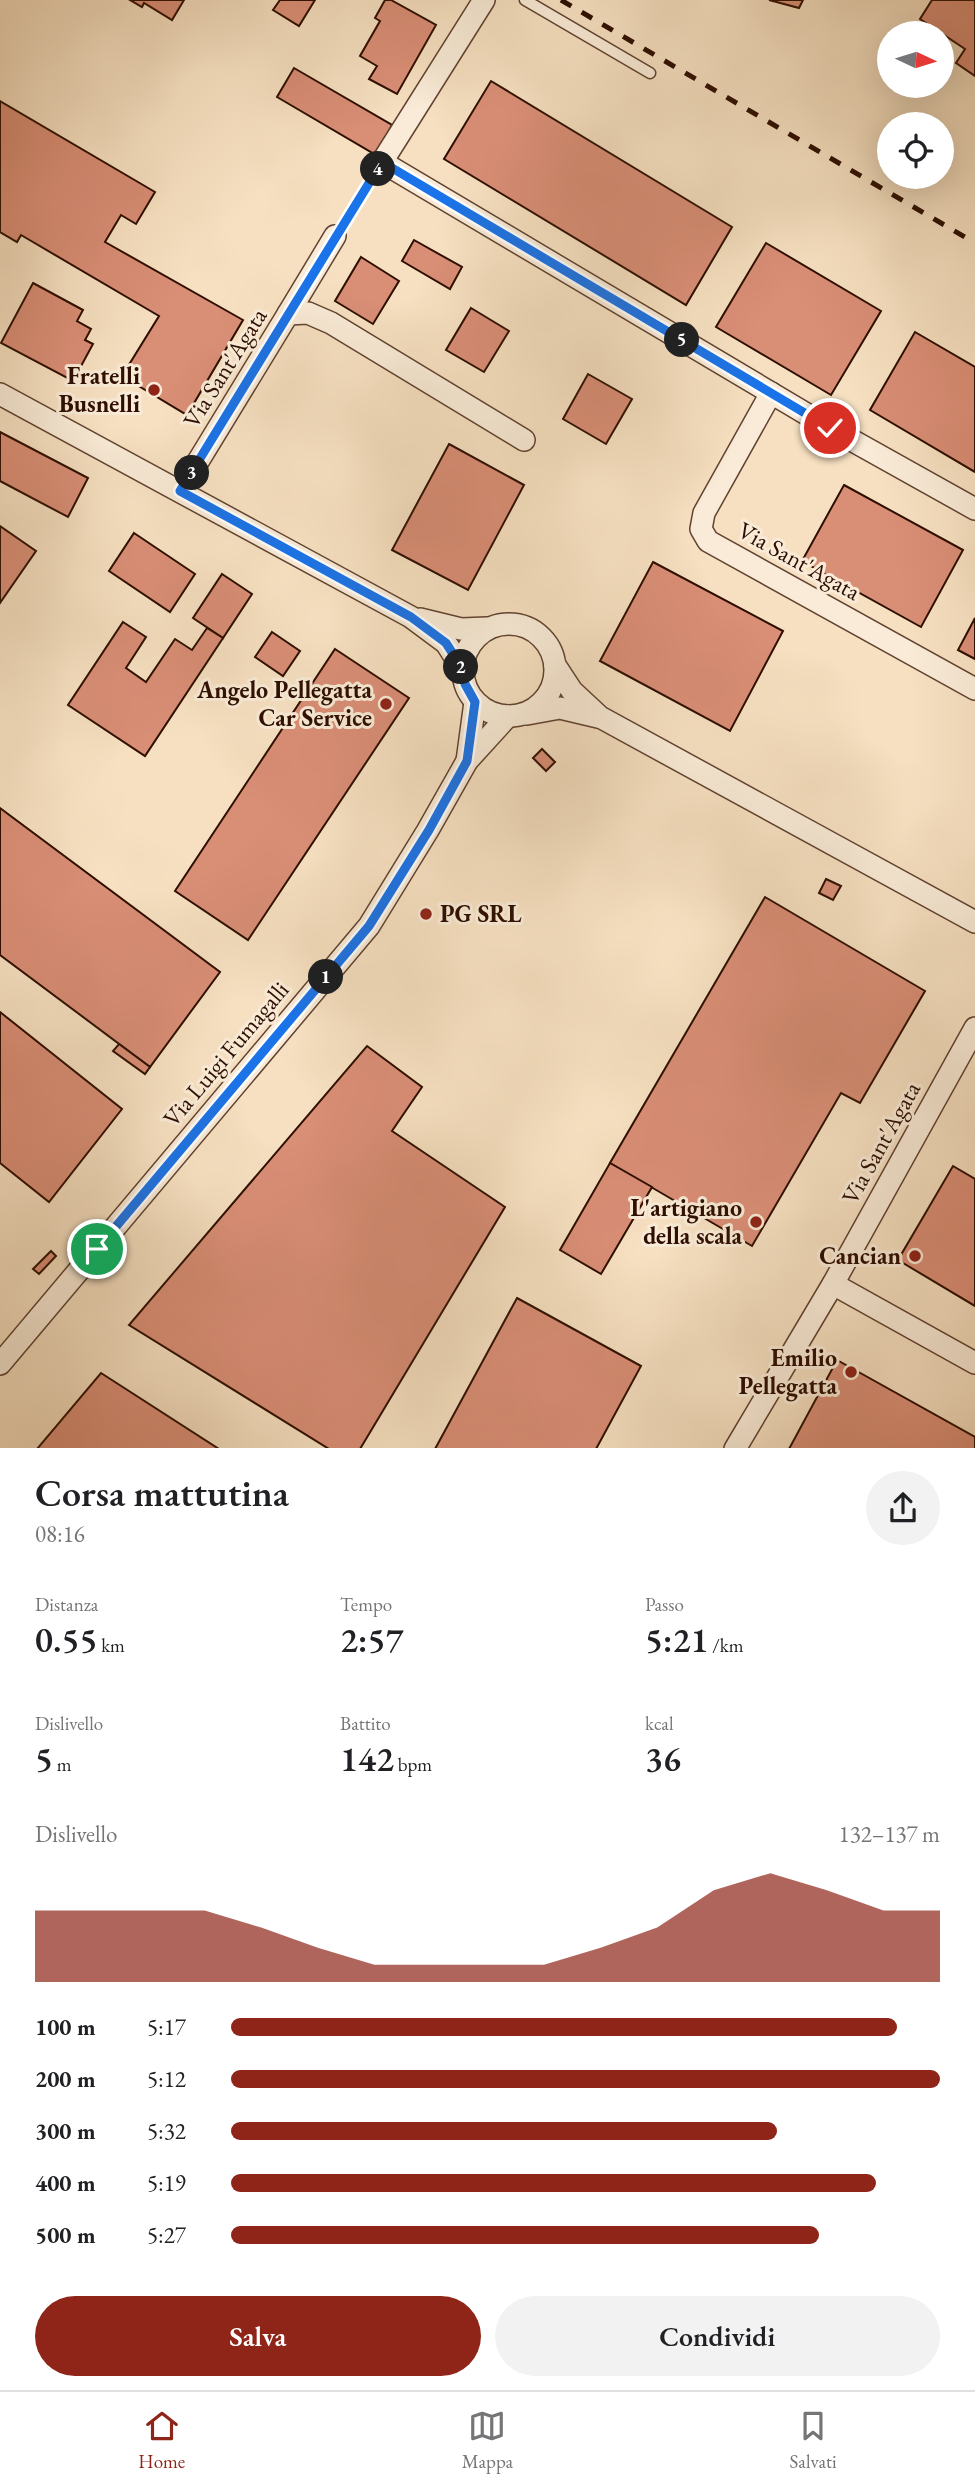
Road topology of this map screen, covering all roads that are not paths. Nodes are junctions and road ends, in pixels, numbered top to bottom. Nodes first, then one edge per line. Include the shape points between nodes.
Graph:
1 (484, 0) edge
2 (524, 0) edge
3 (650, 73) dead end
4 (335, 236) road end
5 (288, 314) junction
6 (771, 393) junction
7 (0, 394) edge
8 (524, 440) dead end
9 (180, 491) junction
10 (975, 509) edge
11 (411, 617) junction
12 (487, 628) junction
13 (555, 665) junction
14 (462, 668) junction
15 (975, 689) edge
16 (475, 702) junction
17 (513, 716) junction
18 (600, 717) junction
19 (467, 761) junction
20 (975, 922) edge
21 (975, 1028) edge
22 (833, 1284) junction
23 (975, 1363) edge
24 (0, 1364) edge
25 (735, 1448) edge

1 - 6 street via 382,162
2 - 3 lane
4 - 5 street
5 - 8 street, Via Sant'Agata via 308,313 331,323
5 - 9 street, Via Sant'Agata
6 - 10 street
6 - 15 street, Via Sant'Agata via 704,513 701,529 708,541
7 - 9 street
9 - 11 street
11 - 12 street via 461,629
11 - 14 street via 446,643
12 - 13 street via 516,624 538,634 549,646
12 - 14 street via 471,644
13 - 17 street via 550,692 534,709
13 - 18 street via 572,691
14 - 16 street
16 - 17 street via 485,710
16 - 19 street, Via Luigi Fumagalli
17 - 18 street via 561,708
17 - 19 street, Via Luigi Fumagalli
18 - 20 street
19 - 24 street, Via Luigi Fumagalli via 369,926
21 - 22 street, Via Sant'Agata
22 - 23 street
22 - 25 street, Via Sant'Agata

